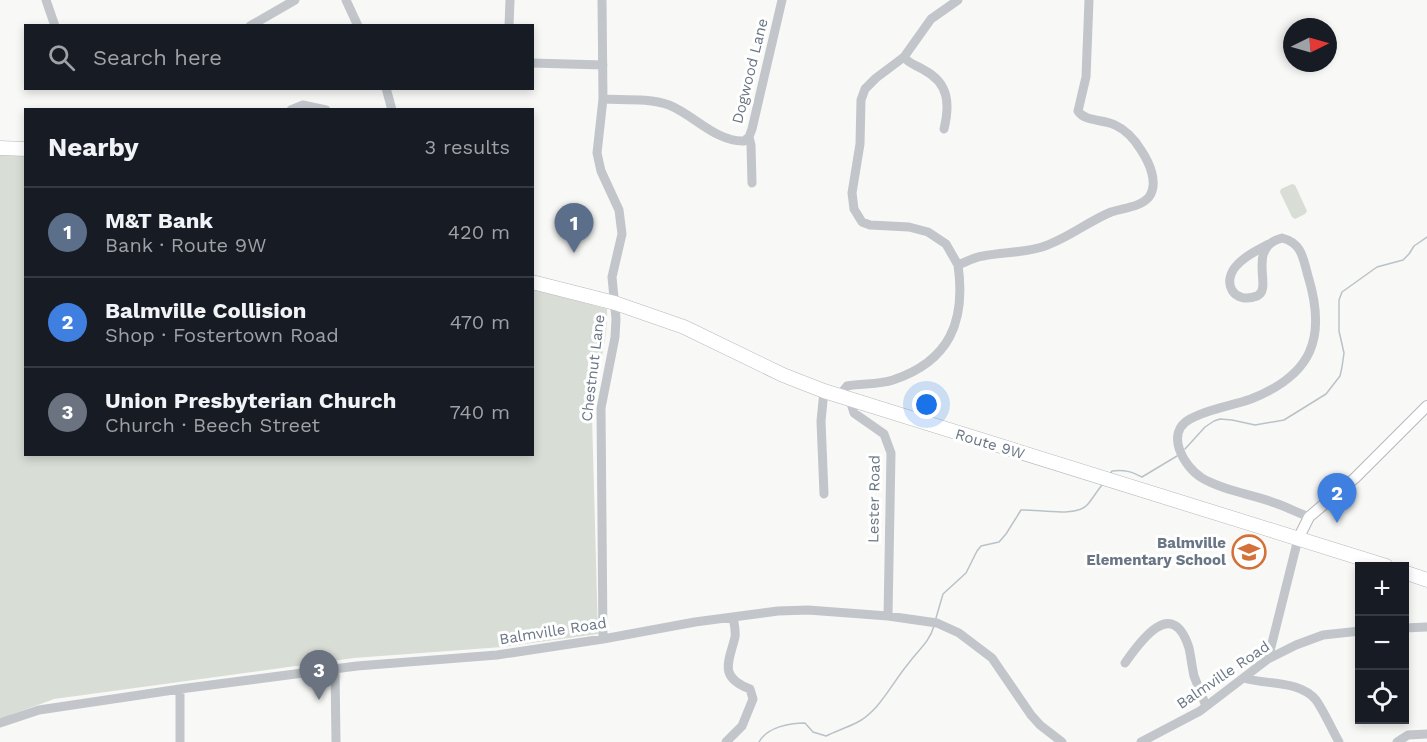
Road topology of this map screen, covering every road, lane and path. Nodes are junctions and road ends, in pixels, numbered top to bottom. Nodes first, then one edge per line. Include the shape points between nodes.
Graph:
1 (46, 0) edge
2 (295, 0) edge
3 (345, 0) edge
4 (510, 0) edge
5 (603, 0) edge
6 (782, 0) edge
7 (958, 0) edge
8 (1089, 0) edge
9 (54, 24) edge
10 (253, 24) edge
11 (357, 24) edge
12 (509, 24) edge
13 (904, 57) junction
14 (534, 63) edge
15 (603, 65) junction
16 (387, 90) edge
17 (603, 99) junction
18 (296, 108) edge
19 (317, 108) edge
20 (391, 108) edge
21 (944, 129) dead end
22 (749, 137) junction
23 (0, 148) edge
24 (24, 149) edge
25 (752, 183) dead end
26 (1269, 244) junction
27 (958, 266) junction
28 (534, 283) edge
29 (615, 303) junction
30 (824, 392) junction
31 (845, 398) junction
32 (1427, 406) edge
33 (824, 494) dead end
34 (1309, 517) junction
35 (1298, 539) junction
36 (1370, 562) edge
37 (1409, 575) edge
38 (1427, 580) edge
39 (888, 616) junction
40 (732, 617) junction
41 (1427, 627) edge
42 (1409, 628) edge
43 (1355, 632) edge
44 (603, 639) junction
45 (1268, 659) junction
46 (1125, 663) dead end
47 (335, 669) junction
48 (1244, 678) junction
49 (180, 689) junction
50 (1206, 706) junction
51 (0, 723) edge
52 (1427, 734) edge
53 (180, 742) edge
54 (336, 742) edge
55 (726, 742) edge
56 (1062, 742) edge
57 (1141, 742) edge
58 (1339, 742) edge
59 (1397, 742) edge

1 - 9 street
2 - 10 street
3 - 11 street
4 - 12 street
5 - 15 street, Chestnut Lane
6 - 22 street, Dogwood Lane
7 - 13 street via 931,19
8 - 27 street via 1086,77 1077,111 1082,116 1117,125 1130,135 1152,173 1152,190 1143,203 1110,213 1058,241 1018,252 984,255
13 - 21 street via 942,83 948,108
13 - 27 street via 869,84 861,100 860,144 852,193 854,209 862,222 870,225 919,229 938,237
14 - 15 street
15 - 17 street, Chestnut Lane
16 - 20 street
17 - 22 street, Dogwood Lane via 667,104 728,139 744,141
17 - 29 street, Chestnut Lane via 598,162 622,221 612,278
18 - 19 street
22 - 25 street
23 - 24 highway
26 - 26 street via 1261,263 1263,292 1251,297 1234,295 1233,271 1250,254
26 - 34 street via 1282,238 1296,243 1300,249 1315,308 1312,349 1281,385 1189,419 1178,431 1177,440 1183,458 1200,477
27 - 31 street via 959,311 943,347 904,375 846,386
28 - 29 highway, Route 9W
29 - 30 highway, Route 9W via 684,327
29 - 44 street, Chestnut Lane via 615,337 601,408
30 - 31 highway, Route 9W
30 - 33 street
31 - 35 highway, Route 9W
31 - 39 street, Lester Road via 854,413 884,434 891,453
32 - 34 main road via 1355,478
34 - 35 main road
35 - 36 highway, Route 9W
35 - 45 street
37 - 38 highway
39 - 40 street, Balmville Road via 808,610
39 - 56 street, Balmville Road via 934,623 968,638 992,658 1040,725
40 - 44 street, Balmville Road
40 - 55 street via 735,632 728,659 731,675 739,685 750,689 753,699 742,726
41 - 42 street
43 - 45 street, Balmville Road via 1323,636
44 - 47 street, Balmville Road via 497,655
45 - 48 street, Balmville Road
46 - 50 street via 1154,628 1171,624 1188,647
47 - 49 street, Balmville Road
47 - 54 street
48 - 50 street, Balmville Road
48 - 58 street via 1293,686 1311,695
49 - 51 street, Balmville Road via 39,710
49 - 53 street
50 - 57 street, Balmville Road
52 - 59 street via 1408,735

